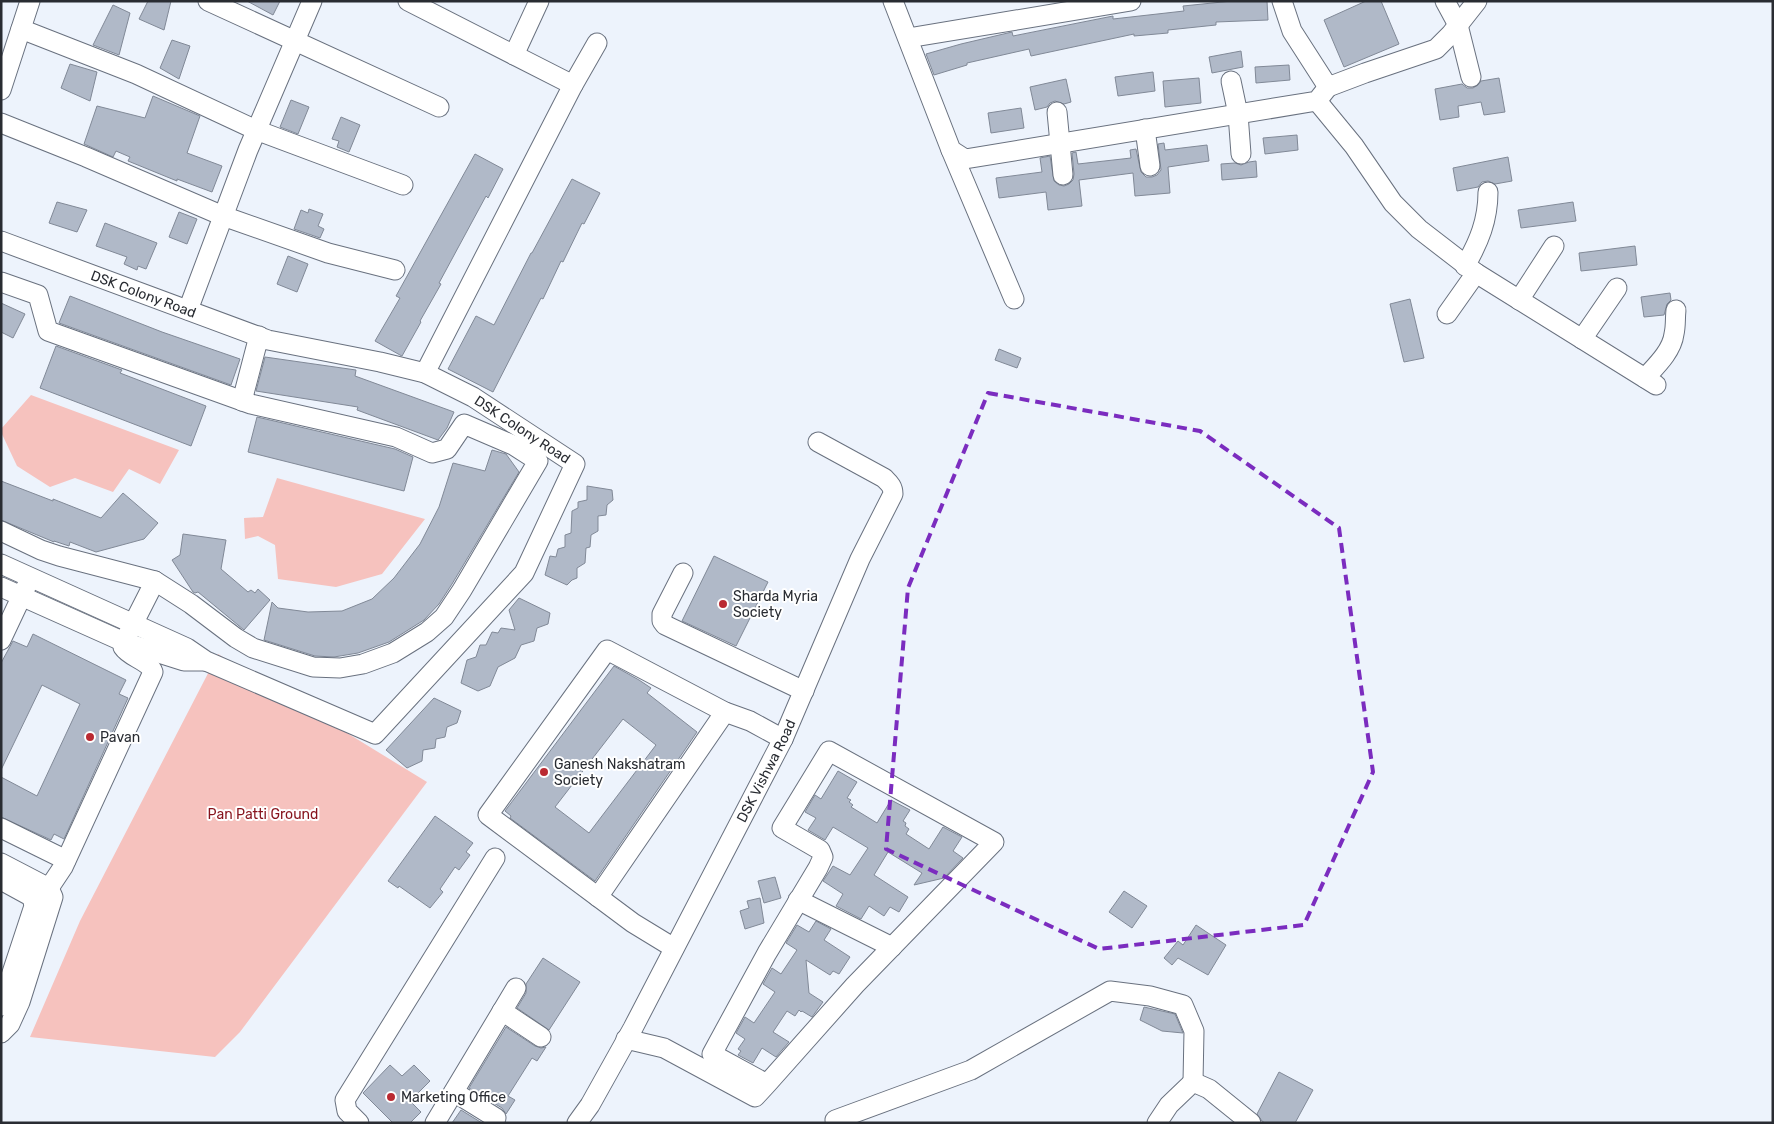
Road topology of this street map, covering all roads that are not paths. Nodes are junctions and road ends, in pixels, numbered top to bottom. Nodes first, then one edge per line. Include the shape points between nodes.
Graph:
1 (30, 1) edge
2 (208, 1) edge
3 (312, 1) edge
4 (408, 1) edge
5 (539, 1) edge
6 (893, 1) edge
7 (1131, 1) edge
8 (1282, 1) edge
9 (1445, 1) edge
10 (1477, 1) edge
11 (1458, 25) junction
12 (21, 29) junction
13 (908, 38) junction
14 (295, 40) junction
15 (598, 43) dead end
16 (514, 55) junction
17 (1470, 77) dead end
18 (1231, 81) dead end
19 (573, 85) junction
20 (1, 90) edge
21 (1323, 94) junction
22 (439, 107) dead end
23 (1057, 112) dead end
24 (1238, 114) junction
25 (1, 123) edge
26 (1145, 129) junction
27 (256, 130) junction
28 (1060, 143) junction
29 (951, 150) junction
30 (1241, 154) dead end
31 (1150, 166) dead end
32 (1063, 175) dead end
33 (403, 185) dead end
34 (1488, 192) dead end
35 (223, 216) junction
36 (1, 241) edge
37 (1554, 246) dead end
38 (395, 270) dead end
39 (1470, 270) junction
40 (1, 282) edge
41 (1617, 288) dead end
42 (1014, 299) dead end
43 (1519, 300) junction
44 (188, 310) junction
45 (1676, 310) dead end
46 (1447, 314) dead end
47 (259, 336) junction
48 (1582, 339) junction
49 (425, 373) junction
50 (242, 401) junction
51 (818, 442) dead end
52 (1, 531) edge
53 (1, 564) edge
54 (683, 574) dead end
55 (30, 578) junction
56 (155, 581) junction
57 (1, 587) edge
58 (22, 596) junction
59 (129, 633) junction
60 (1, 640) edge
61 (804, 691) junction
62 (725, 712) junction
63 (783, 739) junction
64 (1, 828) edge
65 (495, 858) dead end
66 (66, 860) junction
67 (1, 863) edge
68 (1, 880) edge
69 (50, 897) junction
70 (598, 897) junction
71 (798, 900) junction
72 (32, 904) junction
73 (892, 947) junction
74 (674, 948) junction
75 (516, 988) dead end
76 (1, 1006) edge
77 (502, 1011) junction
78 (1, 1033) edge
79 (541, 1037) dead end
80 (626, 1039) junction
81 (1193, 1082) junction
82 (767, 1084) junction
83 (454, 1092) junction
84 (496, 1118) dead end
85 (835, 1120) dead end
86 (359, 1123) edge
87 (435, 1123) edge
88 (577, 1123) edge
89 (1157, 1123) edge
90 (1252, 1123) edge

1 - 12 street
2 - 14 street
3 - 14 street
4 - 16 street
5 - 16 street
6 - 13 street
7 - 13 street
8 - 21 street via 1292,31
9 - 11 street
10 - 11 street
11 - 17 street
11 - 21 street via 1436,49 1365,73
12 - 20 street
12 - 27 street via 136,74
13 - 29 street
14 - 22 street
14 - 27 street
15 - 19 street
16 - 19 street
18 - 24 street
19 - 49 street
21 - 24 street
21 - 39 street via 1393,203 1419,230
23 - 28 street
24 - 26 street
24 - 30 street
25 - 35 street
26 - 28 street
26 - 31 street
27 - 33 street
27 - 35 street
28 - 29 street via 964,158
28 - 32 street
29 - 42 street
34 - 39 street via 1485,224
35 - 38 street via 328,253
35 - 44 street
36 - 44 street, DSK Colony Road
37 - 43 street
39 - 43 street
39 - 46 street
40 - 50 street via 38,294 48,331
41 - 48 street
43 - 48 street
44 - 47 street, DSK Colony Road
45 - 48 street via 1674,336 1651,382
47 - 49 street, DSK Colony Road
47 - 50 street
49 - 59 street, DSK Colony Road via 473,397 575,464 524,573 375,734 206,661 184,661
50 - 56 street via 396,437 432,453 447,448 464,424 513,445 538,461 444,617 393,653 363,664 340,668 313,667 253,648
51 - 61 street, DSK Vishwa Road via 884,478 891,484 893,494 860,559
52 - 56 street via 40,550
53 - 55 street, DSK Colony Road
54 - 61 street via 662,614 665,625
55 - 58 street
55 - 59 street, DSK Colony Road
56 - 59 street
57 - 58 street, DSK Colony Road
58 - 59 street, DSK Colony Road
58 - 60 street
59 - 66 street via 124,649 153,672
61 - 63 street, DSK Vishwa Road
62 - 63 street
62 - 70 street
62 - 70 street via 607,650 488,815
63 - 74 street, DSK Vishwa Road
64 - 66 street
65 - 86 street via 345,1100 347,1111
66 - 69 street
67 - 69 street
68 - 72 street
69 - 72 street
69 - 78 street via 20,1002 10,1024
70 - 74 street
71 - 73 street
71 - 73 street via 823,857 820,850 782,828 829,751 994,842
71 - 82 street via 712,1054
72 - 76 street
73 - 82 street
74 - 80 street, DSK Vishwa Road
75 - 77 street
77 - 79 street
77 - 83 street
80 - 82 street via 664,1048 755,1097
80 - 88 street, DSK Vishwa Road
81 - 85 street via 1194,1031 1183,1005 1150,996 1110,991 971,1070
81 - 89 street via 1169,1105
81 - 90 street via 1209,1090
83 - 84 street
83 - 87 street

